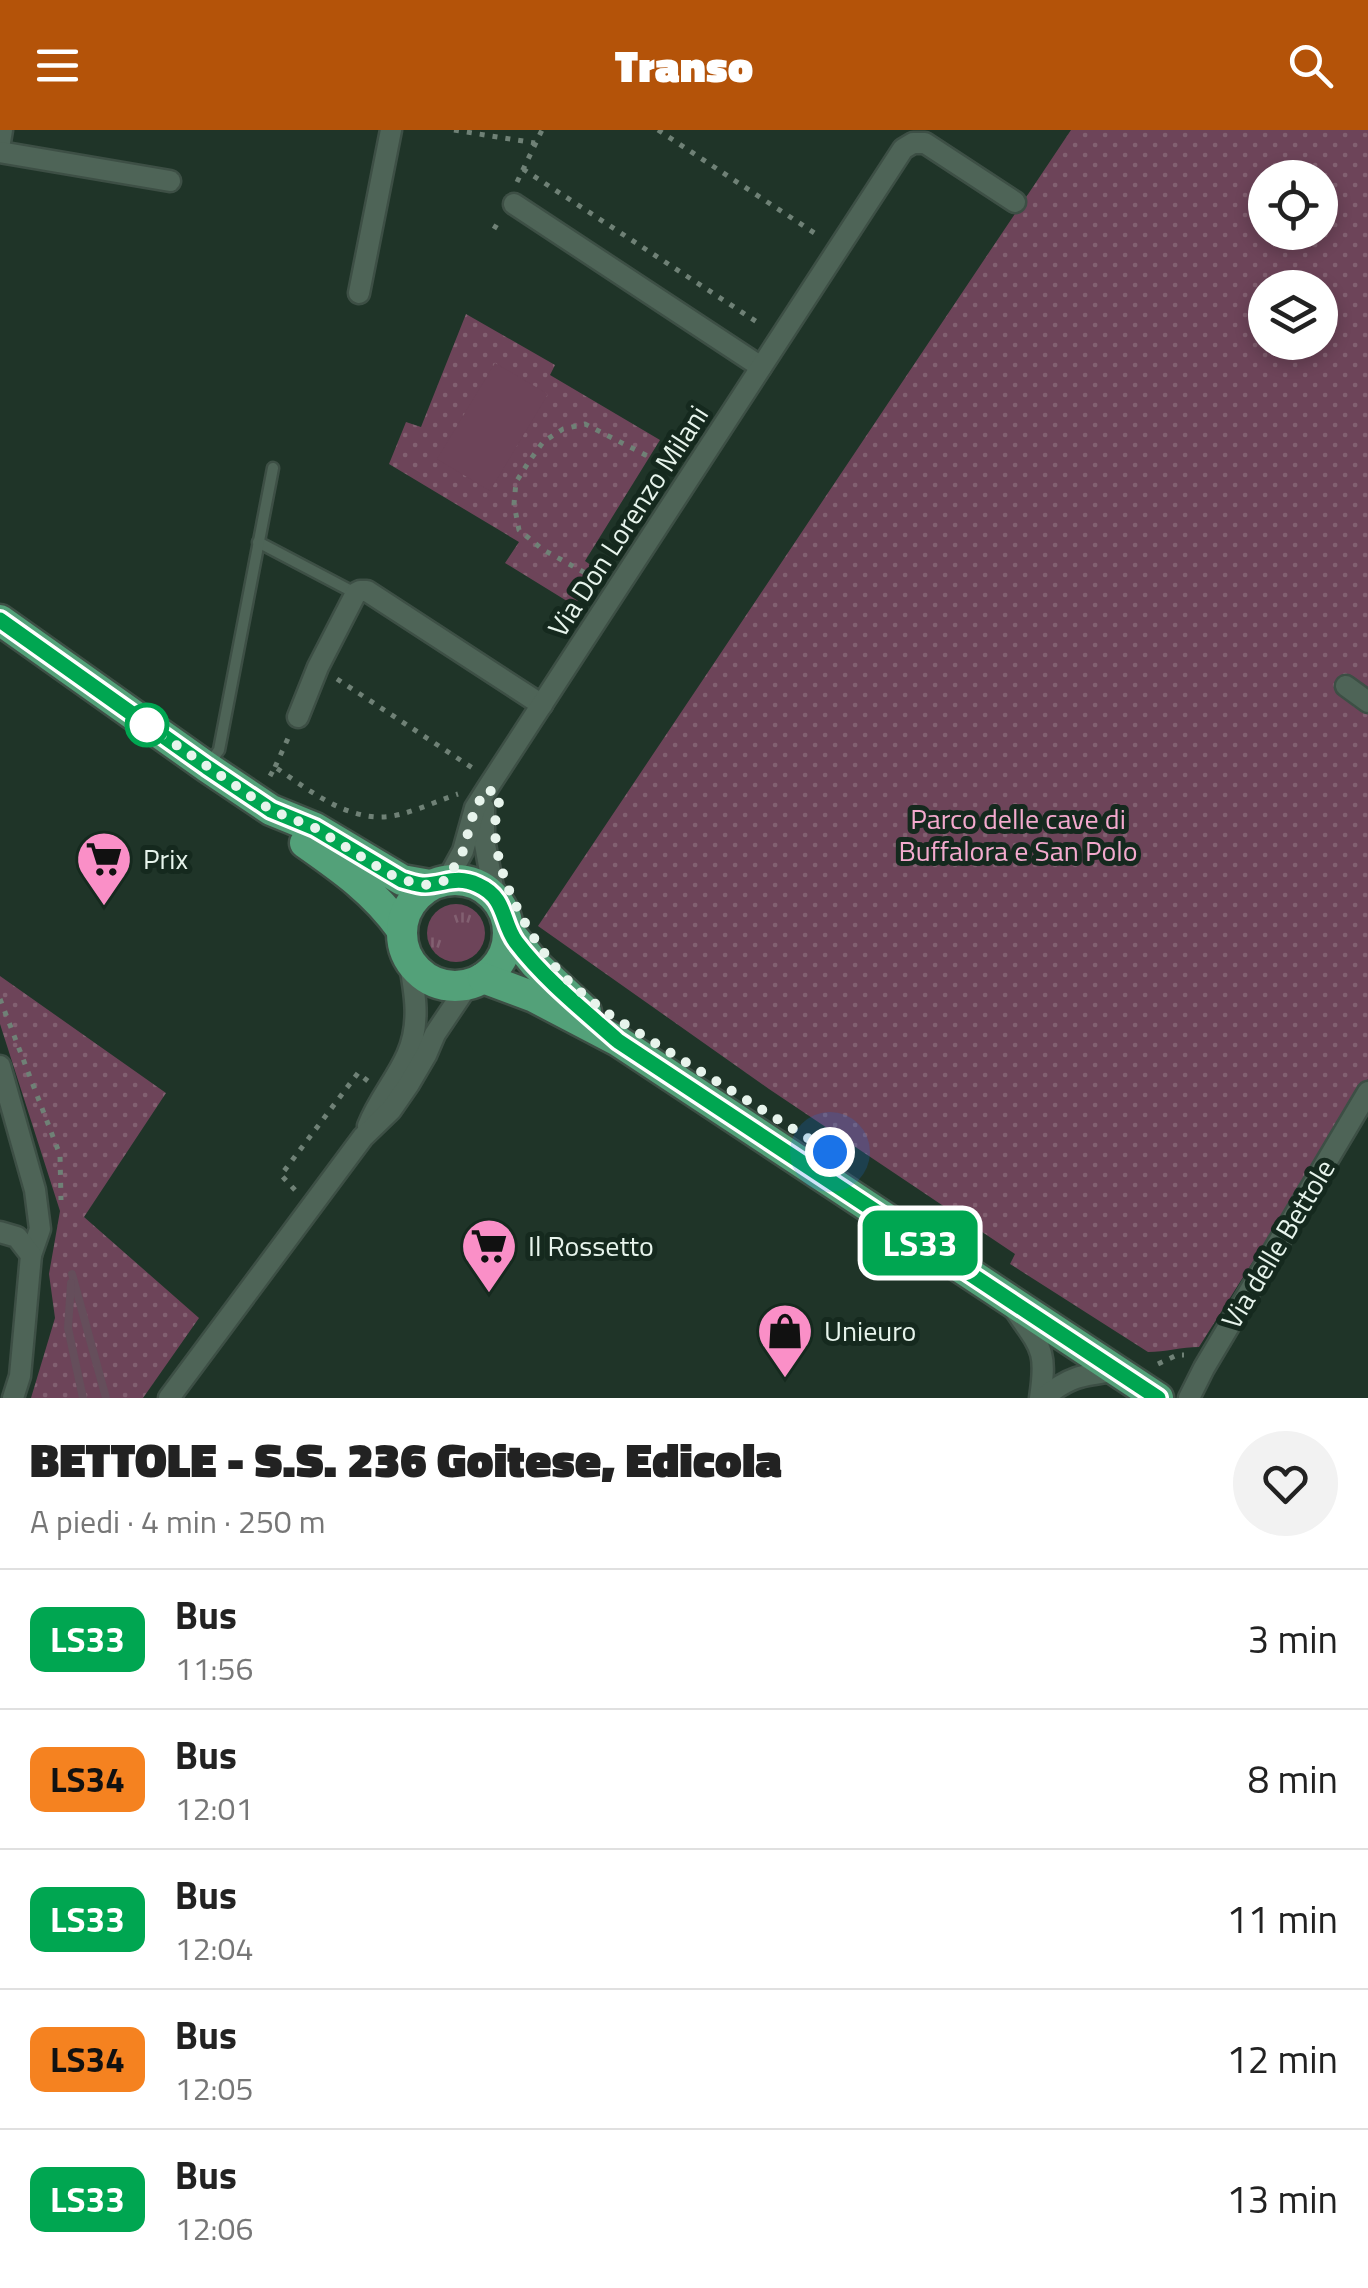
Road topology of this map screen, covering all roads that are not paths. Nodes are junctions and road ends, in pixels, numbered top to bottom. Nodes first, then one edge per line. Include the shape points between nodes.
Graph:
1 (2, 130) edge
2 (392, 130) edge
3 (0, 142) edge
4 (0, 152) edge
5 (170, 181) dead end
6 (1015, 202) dead end
7 (514, 204) dead end
8 (359, 293) dead end
9 (761, 367) junction
10 (272, 468) dead end
11 (258, 542) junction
12 (356, 593) junction
13 (0, 620) edge
14 (1346, 686) dead end
15 (1368, 702) edge
16 (542, 705) junction
17 (298, 717) road end
18 (207, 767) junction
19 (478, 787) junction
20 (271, 810) junction
21 (438, 882) junction
22 (495, 898) junction
23 (401, 929) junction
24 (509, 932) junction
25 (408, 960) junction
26 (476, 981) junction
27 (618, 1041) junction
28 (0, 1066) edge
29 (1368, 1092) edge
30 (363, 1136) junction
31 (0, 1232) edge
32 (32, 1255) junction
33 (1008, 1300) junction
34 (1115, 1371) junction
35 (14, 1398) edge
36 (170, 1398) edge
37 (1041, 1398) edge
38 (1158, 1398) edge
39 (1189, 1398) edge

1 - 3 street
2 - 8 street
4 - 5 street
6 - 9 street, Via Don Lorenzo Milani via 925,143 903,149
7 - 9 street
9 - 16 street, Via Don Lorenzo Milani
10 - 11 lane
11 - 12 lane
11 - 18 lane via 218,750
12 - 16 street via 367,592
12 - 17 street
13 - 18 main road
14 - 15 street
16 - 19 street, Via Don Lorenzo Milani
18 - 20 main road
19 - 21 street, Via Don Lorenzo Milani via 463,851
19 - 22 street
20 - 21 main road via 402,880
20 - 23 main road via 362,884
21 - 22 main road via 473,883
21 - 23 main road via 410,904
22 - 24 main road
23 - 25 main road
24 - 26 main road via 499,963
24 - 27 main road
25 - 26 main road via 434,982
25 - 30 street via 416,997 412,1041
26 - 27 main road via 534,998
26 - 30 street via 445,1017 409,1084
27 - 33 main road
28 - 32 street via 35,1190 40,1229
29 - 39 street, Via delle Bettole
30 - 36 street
31 - 32 street via 16,1237
32 - 35 street
33 - 34 main road
33 - 37 street via 1042,1350
34 - 37 street via 1062,1382
34 - 38 main road

